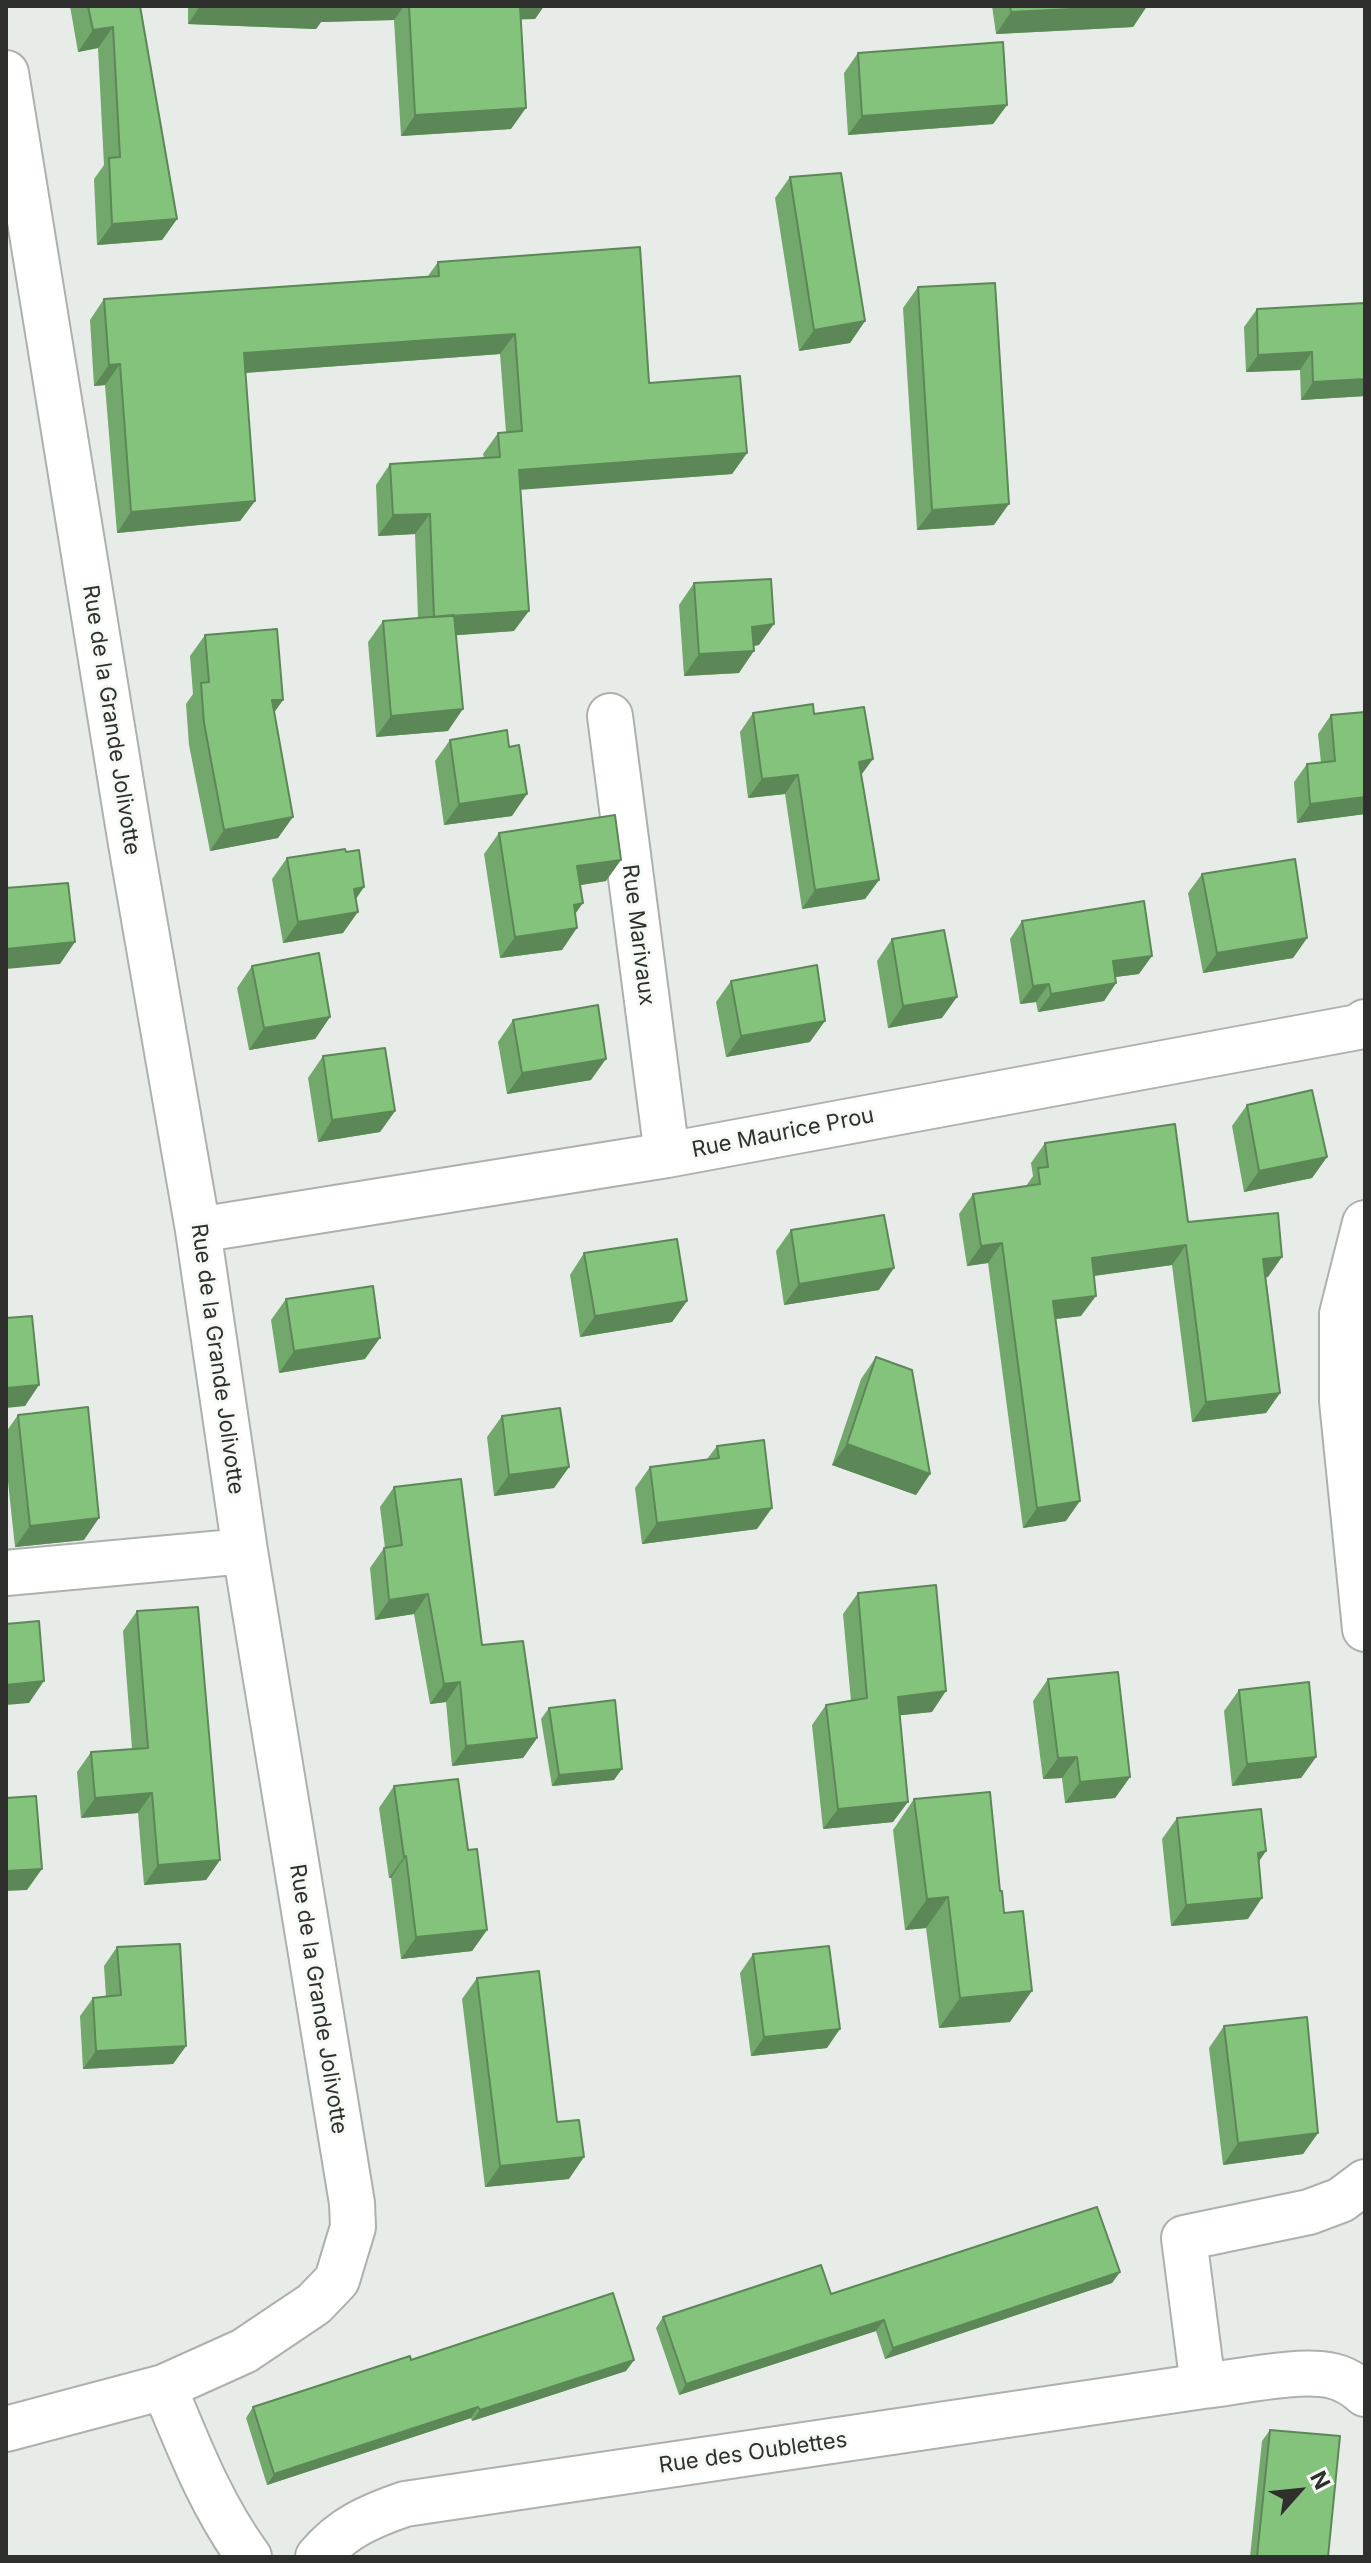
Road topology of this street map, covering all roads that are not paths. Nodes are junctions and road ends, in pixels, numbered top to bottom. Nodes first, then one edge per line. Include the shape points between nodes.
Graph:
1 (6, 73) edge
2 (610, 716) dead end
3 (1365, 1022) edge
4 (667, 1155) junction
5 (1365, 1223) edge
6 (198, 1230) junction
7 (1354, 1314) edge
8 (245, 1551) junction
9 (6, 1573) edge
10 (1365, 1629) edge
11 (1365, 2182) edge
12 (1203, 2386) junction
13 (164, 2387) junction
14 (1365, 2394) edge
15 (6, 2429) edge
16 (249, 2557) edge
17 (318, 2557) edge

1 - 6 street, Rue de la Grande Jolivotte
2 - 4 street, Rue Marivaux
3 - 4 street, Rue Maurice Prou
4 - 6 street, Rue Maurice Prou
5 - 7 street
6 - 8 street, Rue de la Grande Jolivotte
7 - 10 street via 1342,1401
8 - 9 street
8 - 13 street, Rue de la Grande Jolivotte via 353,2227 337,2280 314,2304 244,2351
11 - 12 street via 1341,2200 1309,2212 1184,2238
12 - 14 street, Rue des Oublettes via 1320,2375 1353,2384
12 - 17 street, Rue des Oublettes via 405,2504 364,2519 332,2539
13 - 15 street, Rue de la Grande Jolivotte
13 - 16 street via 209,2494

